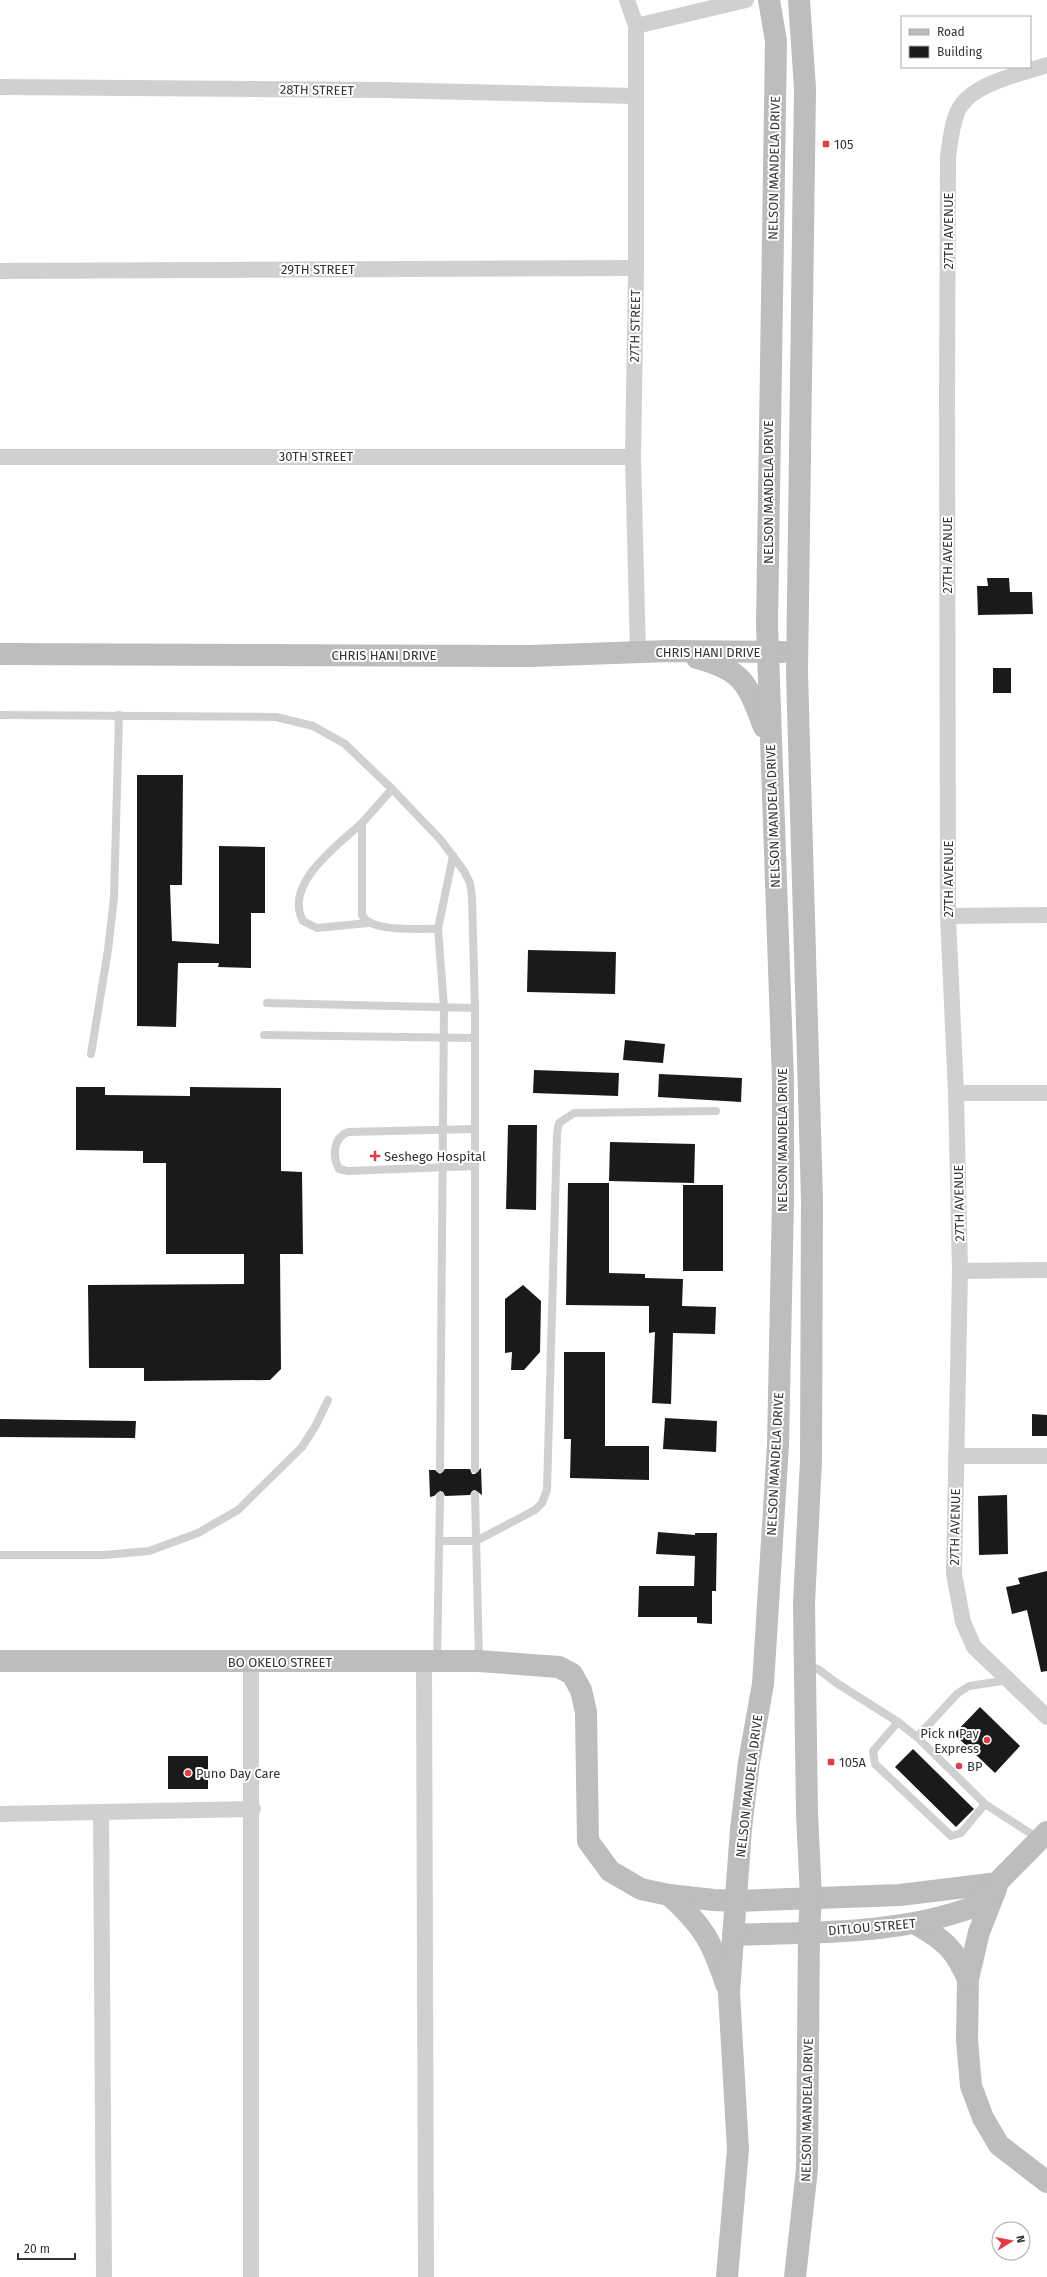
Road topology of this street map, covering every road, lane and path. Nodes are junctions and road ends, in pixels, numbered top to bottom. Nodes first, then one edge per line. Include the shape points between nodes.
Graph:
1 (627, 0) edge
2 (746, 0) edge
3 (769, 0) edge
4 (799, 0) edge
5 (636, 26) junction
6 (1047, 65) edge
7 (0, 87) edge
8 (635, 96) junction
9 (636, 268) junction
10 (0, 272) edge
11 (0, 457) edge
12 (633, 457) junction
13 (669, 651) junction
14 (767, 652) junction
15 (798, 652) junction
16 (638, 653) junction
17 (0, 654) edge
18 (0, 714) edge
19 (118, 715) junction
20 (770, 741) junction
21 (392, 788) junction
22 (362, 823) junction
23 (452, 856) junction
24 (1047, 915) edge
25 (948, 916) junction
26 (368, 923) junction
27 (438, 929) junction
28 (267, 1003) dead end
29 (444, 1007) junction
30 (475, 1008) junction
31 (264, 1035) dead end
32 (443, 1038) junction
33 (474, 1038) junction
34 (91, 1054) dead end
35 (956, 1093) junction
36 (1047, 1093) edge
37 (716, 1111) dead end
38 (475, 1129) junction
39 (443, 1130) junction
40 (475, 1166) junction
41 (443, 1167) junction
42 (1047, 1270) edge
43 (960, 1271) junction
44 (328, 1400) dead end
45 (956, 1456) junction
46 (1047, 1456) edge
47 (440, 1469) dead end
48 (475, 1469) dead end
49 (475, 1495) dead end
50 (440, 1496) dead end
51 (440, 1541) junction
52 (476, 1541) junction
53 (0, 1555) edge
54 (0, 1661) edge
55 (430, 1661) junction
56 (479, 1661) junction
57 (252, 1662) junction
58 (805, 1664) junction
59 (1009, 1680) junction
60 (1047, 1717) edge
61 (898, 1722) junction
62 (917, 1737) junction
63 (986, 1804) junction
64 (253, 1809) junction
65 (101, 1812) junction
66 (0, 1814) edge
67 (1044, 1836) edge
68 (998, 1883) junction
69 (669, 1895) junction
70 (811, 1897) junction
71 (736, 1900) junction
72 (916, 1924) junction
73 (809, 1932) junction
74 (733, 1935) junction
75 (968, 1980) junction
76 (729, 1993) junction
77 (1047, 2182) edge
78 (104, 2277) edge
79 (251, 2277) edge
80 (426, 2277) edge
81 (727, 2277) edge
82 (795, 2277) edge

1 - 5 street, 27TH STREET
2 - 5 street
3 - 14 main road, NELSON MANDELA DRIVE via 776,41
4 - 15 main road, NELSON MANDELA DRIVE via 805,88
5 - 8 street, 27TH STREET
6 - 25 street, 27TH AVENUE via 989,84 970,95 958,111 948,158
7 - 8 street, 28TH STREET via 383,90
8 - 9 street, 27TH STREET
9 - 10 street, 29TH STREET
9 - 12 street, 27TH STREET
11 - 12 street, 30TH STREET
12 - 16 street, 27TH STREET
13 - 14 main road, CHRIS HANI DRIVE
13 - 16 main road, CHRIS HANI DRIVE
13 - 20 main road via 722,666 738,676 751,695
14 - 15 main road, CHRIS HANI DRIVE
14 - 20 main road, NELSON MANDELA DRIVE
15 - 58 main road, NELSON MANDELA DRIVE via 812,1200 811,1460 804,1604
16 - 17 main road, CHRIS HANI DRIVE via 530,656
18 - 19 lane
19 - 21 lane via 276,717 297,720 328,733 344,744
19 - 34 lane via 114,898
20 - 71 main road, NELSON MANDELA DRIVE via 783,1082 778,1445 763,1684 749,1762
21 - 22 lane
21 - 23 lane via 423,820
22 - 26 lane via 361,908 362,915
22 - 26 lane via 314,868 305,881 299,906 303,921 317,928
23 - 27 lane
23 - 30 lane via 470,883
24 - 25 street
25 - 35 street, 27TH AVENUE
26 - 27 lane via 381,927
27 - 29 lane
28 - 29 lane
29 - 30 lane
29 - 32 lane
30 - 33 lane
31 - 32 lane
32 - 33 lane
32 - 39 lane
33 - 38 lane
35 - 36 street
35 - 43 street, 27TH AVENUE
37 - 52 lane via 574,1113 559,1123 546,1490 542,1503 536,1510
38 - 39 lane
38 - 40 lane
39 - 41 lane
39 - 41 lane via 348,1132 340,1135 336,1142 336,1164 340,1169 348,1171
40 - 41 lane
40 - 48 lane
41 - 47 lane
42 - 43 street
43 - 45 street, 27TH AVENUE
44 - 53 lane via 302,1447 238,1510 198,1533 149,1551 104,1555
45 - 46 street
45 - 59 street, 27TH AVENUE via 954,1574 958,1601 963,1622 974,1647
49 - 52 lane
50 - 51 lane
51 - 52 lane
51 - 55 lane
52 - 56 lane
54 - 57 main road, BO OKELO STREET
55 - 56 main road, BO OKELO STREET
55 - 57 main road, BO OKELO STREET
55 - 80 street
56 - 69 main road, BO OKELO STREET via 559,1667 572,1674 581,1690 586,1712 588,1841 610,1871 641,1889
57 - 64 street
58 - 61 lane via 818,1669
58 - 70 main road, NELSON MANDELA DRIVE via 806,1814
59 - 60 street, 27TH AVENUE
59 - 62 lane via 969,1686 958,1693
61 - 62 lane
61 - 63 lane via 872,1751 872,1758 875,1764 946,1832 951,1836 961,1833
62 - 63 lane
63 - 67 lane
64 - 65 street
64 - 79 street
65 - 66 street
65 - 78 street
67 - 68 main road, DITLOU STREET
68 - 70 main road via 900,1895
68 - 72 main road, DITLOU STREET via 973,1907
68 - 75 main road via 979,1932
69 - 71 main road
69 - 76 main road via 688,1911 709,1939
70 - 71 main road
70 - 73 main road, NELSON MANDELA DRIVE
71 - 74 main road, NELSON MANDELA DRIVE
72 - 73 main road, DITLOU STREET
72 - 75 main road via 939,1937 953,1950
73 - 74 main road, DITLOU STREET
73 - 82 main road, NELSON MANDELA DRIVE via 807,2169
74 - 76 main road, NELSON MANDELA DRIVE
75 - 77 main road via 967,2040 971,2086 981,2112 999,2145
76 - 81 main road, NELSON MANDELA DRIVE via 738,2149

